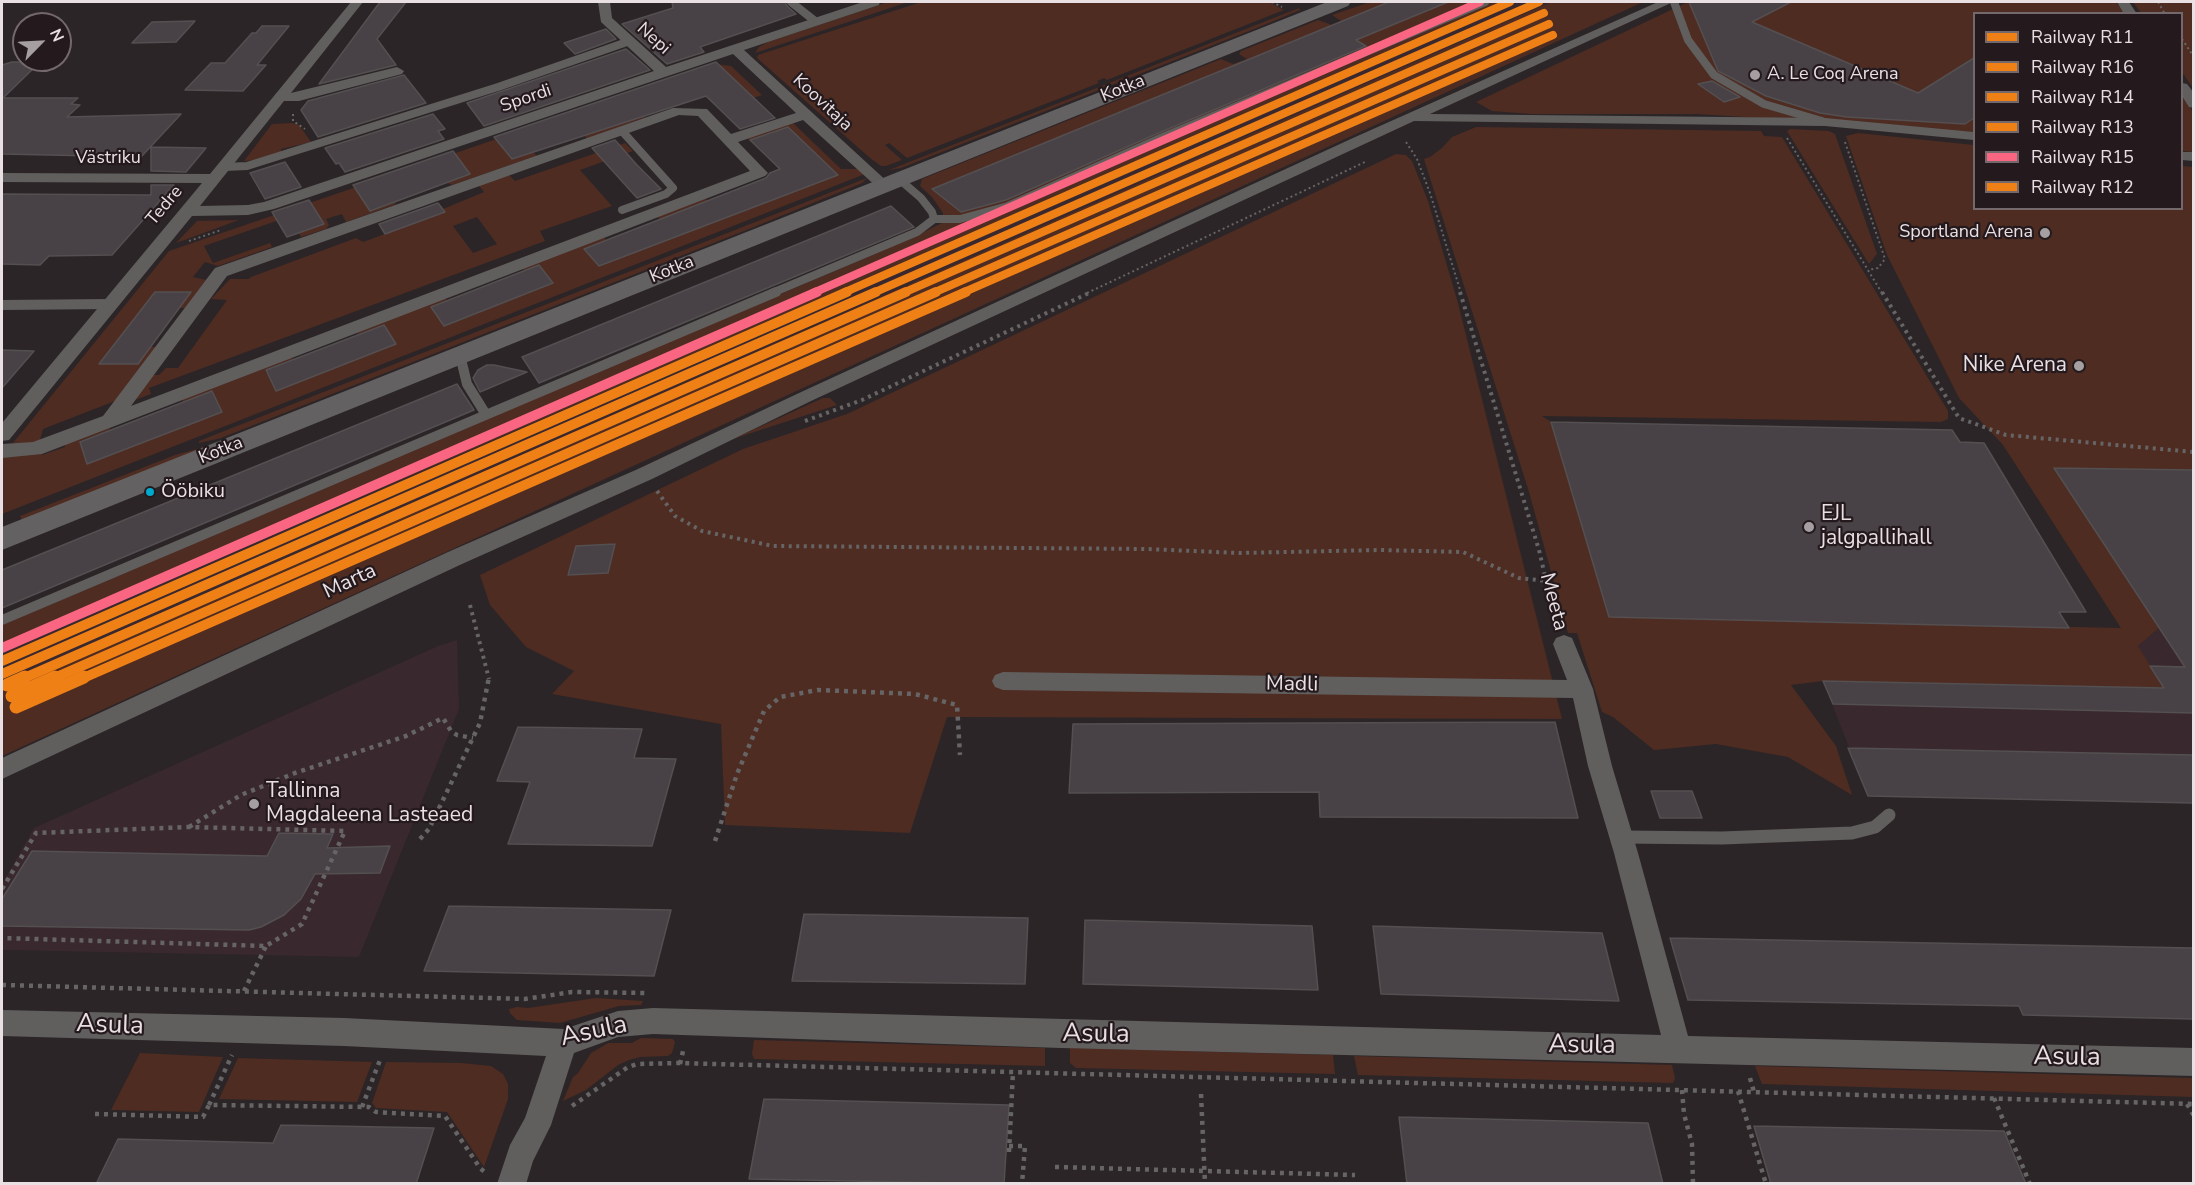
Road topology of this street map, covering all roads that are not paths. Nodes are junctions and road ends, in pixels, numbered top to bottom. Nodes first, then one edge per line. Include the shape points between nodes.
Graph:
1 (357, 2) edge
2 (604, 2) edge
3 (791, 2) edge
4 (874, 2) edge
5 (1342, 2) edge
6 (1485, 2) edge
7 (1667, 2) edge
8 (1674, 2) edge
9 (815, 21) junction
10 (627, 42) junction
11 (735, 49) junction
12 (397, 70) dead end
13 (664, 74) junction
14 (2183, 90) edge
15 (281, 97) junction
16 (2193, 104) edge
17 (806, 114) junction
18 (1411, 118) junction
19 (1832, 123) junction
20 (622, 131) junction
21 (1973, 136) edge
22 (728, 140) junction
23 (219, 173) junction
24 (2, 177) edge
25 (891, 182) junction
26 (622, 210) dead end
27 (186, 211) junction
28 (934, 219) junction
29 (110, 304) junction
30 (2, 305) edge
31 (460, 355) junction
32 (485, 413) junction
33 (110, 420) junction
34 (2, 435) edge
35 (2, 451) edge
36 (2, 539) edge
37 (2, 620) edge
38 (1564, 644) road end
39 (1002, 681) dead end
40 (1582, 689) junction
41 (2, 769) edge
42 (1889, 815) dead end
43 (1621, 837) junction
44 (2, 1023) edge
45 (564, 1042) junction
46 (1678, 1048) junction
47 (2193, 1062) edge
48 (501, 1181) edge

1 - 15 street, Tedre
2 - 10 street, Nepi via 606,19
3 - 9 lane
4 - 9 street, Spordi
5 - 25 street, Kotka
6 - 28 lane via 1008,206 981,215
7 - 18 street, Marta
8 - 19 lane via 1688,40 1714,75 1764,104
9 - 11 street, Spordi
10 - 13 street, Nepi
10 - 23 lane via 498,87
11 - 13 street, Spordi
11 - 17 street, Koovitaja
12 - 15 street via 299,97
13 - 27 street, Spordi via 268,206
14 - 16 street
15 - 23 street, Tedre
17 - 22 street
17 - 25 street, Koovitaja
18 - 19 street
18 - 41 street, Marta
19 - 21 street
20 - 22 street via 678,111 702,112
20 - 26 lane via 673,188
20 - 33 street via 221,272
22 - 33 street via 760,173
23 - 24 street, Västriku
23 - 27 street, Tedre
25 - 28 lane via 921,198
25 - 31 street, Kotka
27 - 29 street, Tedre
28 - 32 lane via 917,232 887,245
29 - 30 lane
29 - 34 street, Tedre
31 - 32 lane via 468,384
31 - 36 street, Kotka
32 - 37 lane
33 - 35 street via 35,449
38 - 40 street, Meeta
39 - 40 street, Madli
40 - 43 street, Meeta
42 - 43 lane via 1875,827 1852,833
43 - 46 street, Meeta
44 - 45 street, Asula
45 - 46 street, Asula via 618,1024 653,1022
45 - 48 street via 537,1125
46 - 47 street, Asula

